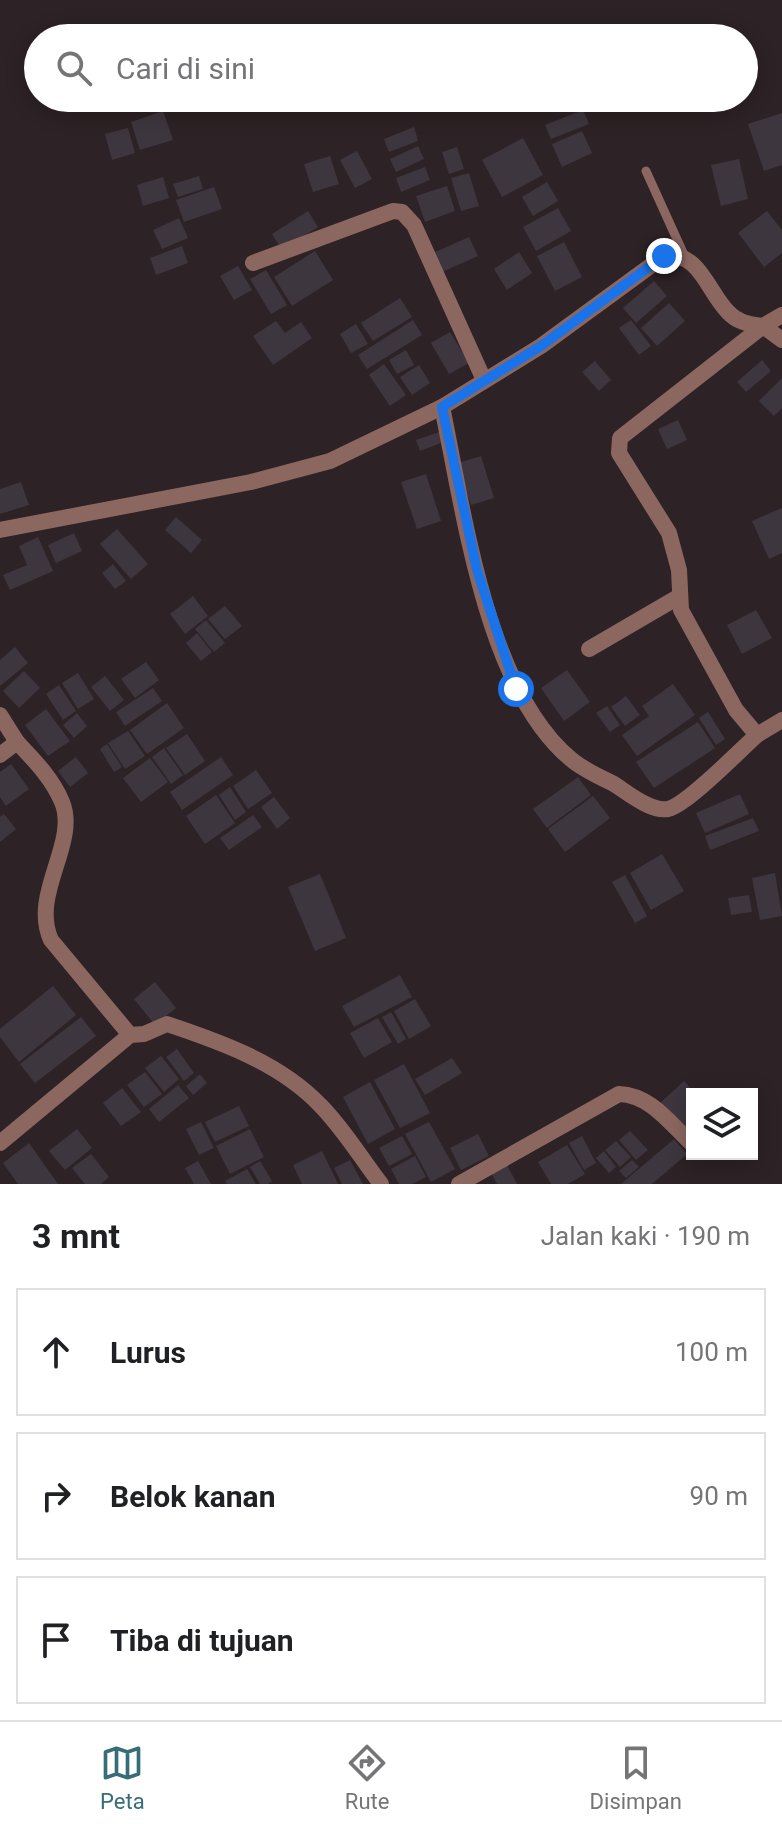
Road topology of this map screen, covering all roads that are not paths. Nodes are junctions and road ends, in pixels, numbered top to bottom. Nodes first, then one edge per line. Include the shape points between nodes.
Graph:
1 (646, 171) dead end
2 (685, 257) junction
3 (253, 263) dead end
4 (782, 315) edge
5 (763, 326) junction
6 (782, 340) edge
7 (484, 380) junction
8 (442, 407) junction
9 (0, 530) edge
10 (680, 596) junction
11 (589, 649) dead end
12 (0, 715) edge
13 (782, 720) edge
14 (757, 735) junction
15 (17, 742) junction
16 (0, 755) edge
17 (130, 1035) junction
18 (686, 1138) edge
19 (0, 1143) edge
20 (381, 1184) edge
21 (459, 1184) edge

1 - 2 lane
2 - 5 street via 728,313 742,323
2 - 7 street via 664,256 541,346
3 - 7 street via 402,212 414,225
4 - 5 street
5 - 6 street
5 - 10 street via 618,444 669,533
7 - 8 street
8 - 9 street via 296,473
8 - 14 street via 477,570 516,689 540,727 572,760 653,807 669,809
10 - 11 street
10 - 14 street via 681,610 718,678
12 - 15 street
13 - 14 street
15 - 16 street
15 - 17 street via 45,772 63,804 65,826 43,924 59,951
17 - 19 street
17 - 20 street via 167,1024 271,1067 322,1107
18 - 21 street via 651,1104 619,1094

